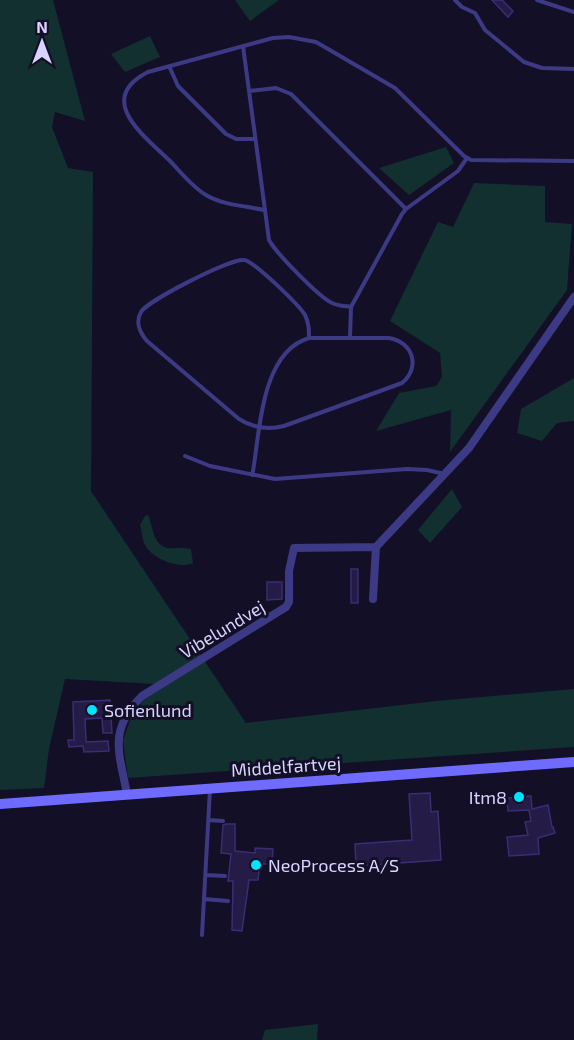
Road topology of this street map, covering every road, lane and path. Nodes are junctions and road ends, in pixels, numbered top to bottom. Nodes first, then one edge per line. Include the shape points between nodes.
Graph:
1 (455, 0) edge
2 (537, 0) edge
3 (574, 12) edge
4 (243, 46) junction
5 (170, 66) junction
6 (574, 69) edge
7 (249, 91) junction
8 (255, 139) junction
9 (467, 158) junction
10 (574, 161) edge
11 (406, 209) junction
12 (264, 210) junction
13 (574, 297) edge
14 (351, 307) junction
15 (309, 338) junction
16 (350, 338) junction
17 (260, 428) junction
18 (185, 456) dead end
19 (446, 474) junction
20 (252, 475) junction
21 (376, 547) junction
22 (373, 599) dead end
23 (574, 762) edge
24 (210, 788) junction
25 (127, 794) junction
26 (0, 804) edge
27 (209, 820) junction
28 (224, 821) dead end
29 (206, 875) junction
30 (225, 876) dead end
31 (204, 899) junction
32 (228, 901) dead end
33 (202, 935) dead end

1 - 6 lane via 475,13 486,30 524,62 542,68
2 - 3 lane
4 - 5 lane
4 - 7 lane
4 - 9 lane via 280,37 316,42 396,88
5 - 8 lane via 178,86 226,134 236,139
5 - 12 lane via 134,79 126,90 127,117 206,196
7 - 8 lane
7 - 11 lane via 276,88 291,94
8 - 12 lane
9 - 10 lane
9 - 11 lane via 458,171
11 - 14 lane
12 - 14 lane via 269,240 277,252 326,300
13 - 19 street via 469,448
14 - 16 lane
15 - 16 lane
15 - 17 lane via 294,345 269,377
15 - 17 lane via 303,313 257,266 245,260 231,262 157,298 139,315 138,327 147,341 239,419
16 - 17 lane via 402,342 412,358 409,375 402,383 284,426
17 - 20 lane
18 - 20 lane
19 - 20 lane via 407,469 282,479
19 - 21 street
21 - 22 street
21 - 25 street, Vibelundvej via 294,548 286,607 142,696 131,707 119,732
23 - 24 main road, Middelfartvej
24 - 25 main road, Middelfartvej
24 - 27 lane
25 - 26 main road, Middelfartvej
27 - 28 lane
27 - 29 lane
29 - 30 lane
29 - 31 lane
31 - 32 lane
31 - 33 lane

